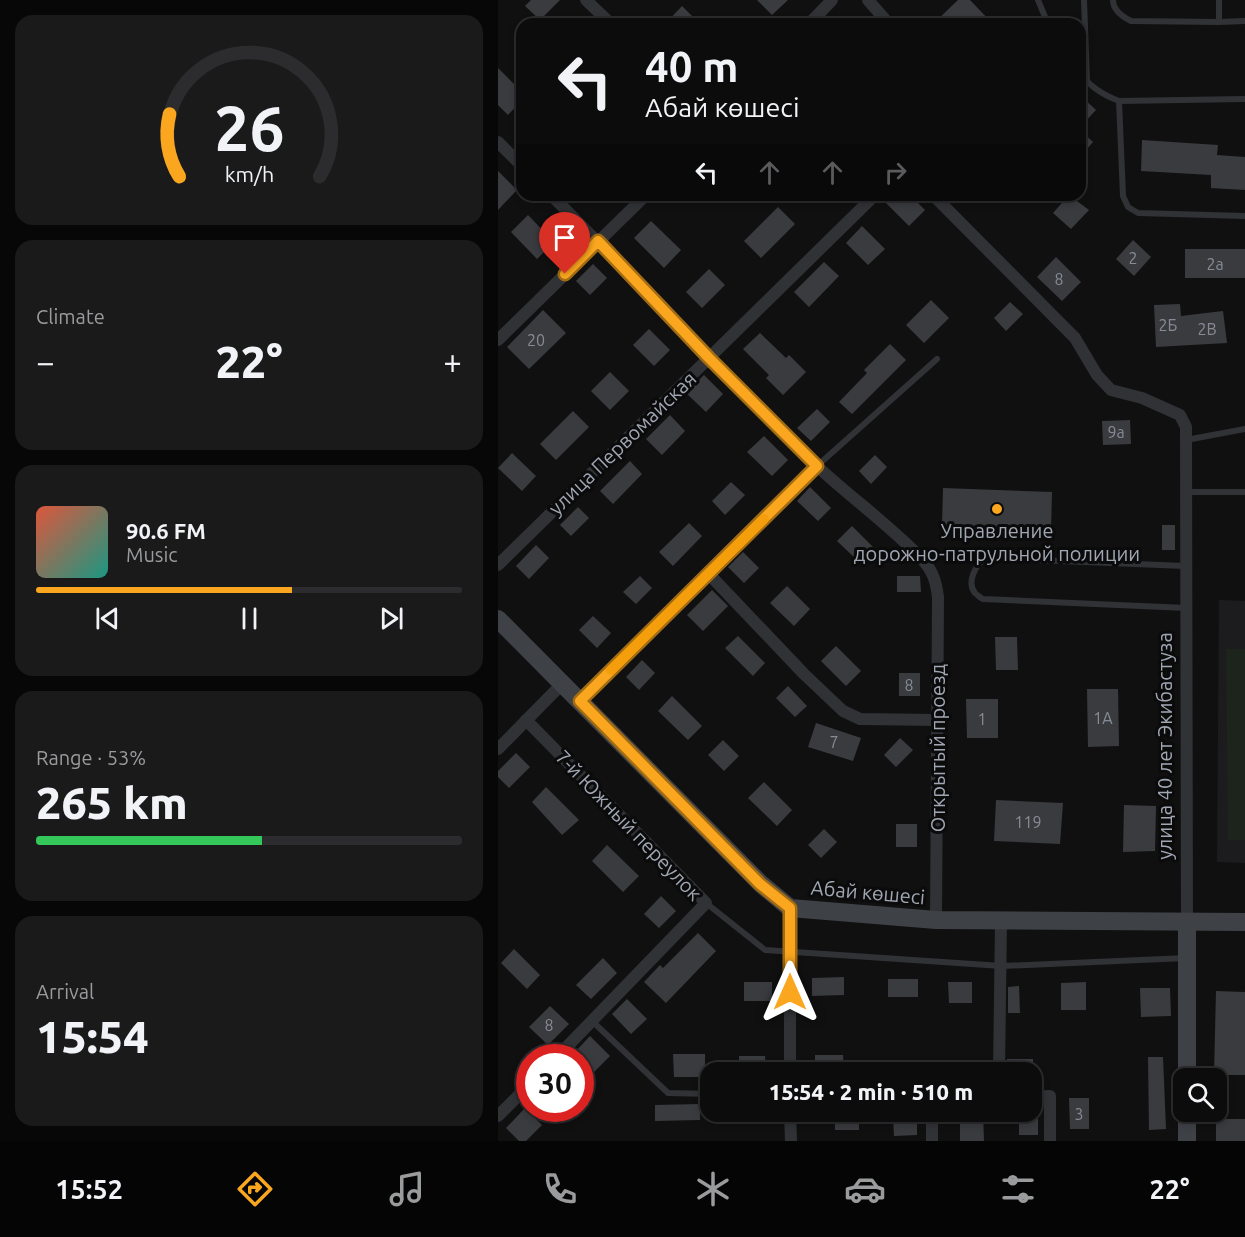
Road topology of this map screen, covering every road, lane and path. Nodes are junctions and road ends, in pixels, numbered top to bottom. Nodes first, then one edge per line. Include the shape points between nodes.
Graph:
1 (586, 0) edge
2 (832, 0) edge
3 (868, 0) edge
4 (1038, 0) edge
5 (1084, 0) edge
6 (1113, 0) edge
7 (1219, 0) edge
8 (605, 18) edge
9 (815, 18) edge
10 (884, 18) edge
11 (1046, 18) edge
12 (1085, 18) edge
13 (1245, 21) edge
14 (1219, 22) junction
15 (1086, 55) edge
16 (1087, 82) joint
17 (1245, 99) edge
18 (1119, 101) junction
19 (498, 142) edge
20 (516, 160) edge
21 (557, 201) edge
22 (640, 201) edge
23 (869, 201) edge
24 (939, 201) edge
25 (1245, 216) edge
26 (598, 241) junction
27 (498, 340) edge
28 (709, 358) junction
29 (937, 359) dead end
30 (1245, 429) edge
31 (1186, 440) junction
32 (817, 466) junction
33 (1186, 492) junction
34 (1245, 492) edge
35 (498, 565) edge
36 (1185, 566) junction
37 (708, 573) junction
38 (1186, 608) junction
39 (498, 619) edge
40 (562, 684) junction
41 (580, 701) junction
42 (526, 720) junction
43 (936, 720) junction
44 (498, 749) edge
45 (706, 903) junction
46 (790, 908) junction
47 (936, 920) junction
48 (1001, 920) junction
49 (1187, 922) junction
50 (1245, 922) edge
51 (790, 952) junction
52 (1187, 958) junction
53 (1002, 966) junction
54 (591, 1021) junction
55 (569, 1044) edge
56 (790, 1062) edge
57 (999, 1062) edge
58 (1187, 1068) edge
59 (700, 1094) edge
60 (1042, 1096) edge
61 (516, 1098) edge
62 (498, 1116) edge
63 (790, 1122) edge
64 (932, 1122) edge
65 (1187, 1122) edge
66 (791, 1141) edge
67 (932, 1141) edge
68 (1050, 1141) edge
69 (1187, 1141) edge

1 - 8 street
2 - 9 street
3 - 10 street
4 - 11 lane
5 - 12 lane
6 - 14 lane via 1122,16 1131,21
7 - 14 lane
13 - 14 lane
15 - 16 lane
16 - 18 lane
17 - 18 lane
18 - 25 lane via 1123,196 1128,207 1138,213
19 - 20 street
21 - 26 street
22 - 26 street
23 - 28 street, улица Первомайская
24 - 31 street, улица 40 лет Экибастуза via 1074,338 1111,390 1142,398 1180,415 1186,427
26 - 27 street
26 - 28 street
28 - 32 street
28 - 35 street, улица Первомайская
29 - 32 lane
30 - 31 lane
31 - 33 street, улица 40 лет Экибастуза
32 - 37 lane
32 - 43 street, Открытый проезд via 921,558 935,577
33 - 34 lane
33 - 36 street, улица 40 лет Экибастуза
36 - 38 street, улица 40 лет Экибастуза
36 - 38 lane via 986,558 974,570 972,588 983,599
37 - 41 lane
37 - 43 street via 843,711 860,719
38 - 49 street, улица 40 лет Экибастуза
39 - 40 street, Абай көшесі
40 - 41 street, Абай көшесі
40 - 42 street
41 - 46 street, Абай көшесі via 760,884
42 - 44 street
42 - 45 street, 7-й Южный переулок
43 - 47 street, Открытый проезд
45 - 51 lane via 765,950
45 - 54 street, 7-й Южный переулок
46 - 47 street, Абай көшесі
46 - 51 street
47 - 48 street, Абай көшесі
48 - 49 street, Абай көшесі
48 - 53 street
49 - 50 street, Абай көшесі
49 - 52 street, улица 40 лет Экибастуза
51 - 53 lane
51 - 56 street
52 - 53 lane
52 - 58 street, улица 40 лет Экибастуза
53 - 57 street
54 - 55 street, 7-й Южный переулок
54 - 59 lane via 668,1093
60 - 68 street via 1050,1096
61 - 62 street
63 - 66 street
64 - 67 street
65 - 69 street

